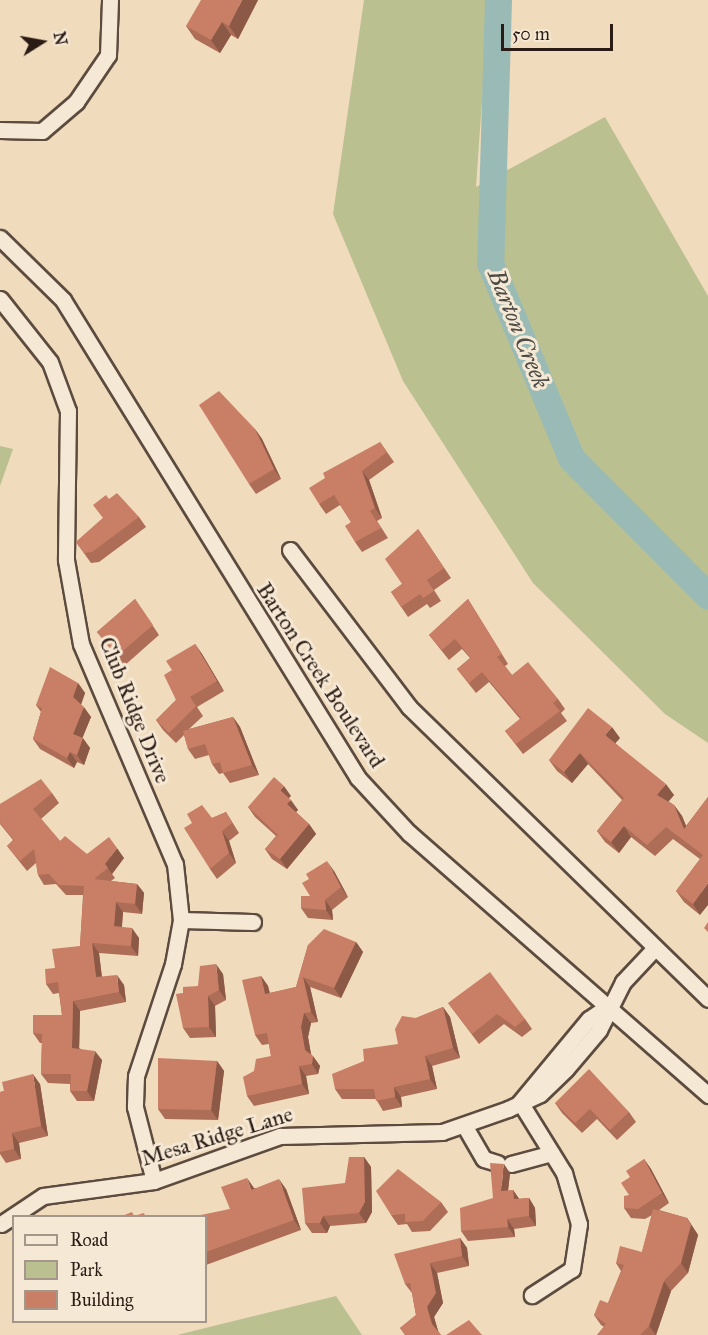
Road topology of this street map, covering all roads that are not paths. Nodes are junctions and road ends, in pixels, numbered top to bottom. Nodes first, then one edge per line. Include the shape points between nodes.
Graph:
1 (110, 0) edge
2 (0, 130) edge
3 (0, 238) edge
4 (0, 299) edge
5 (290, 550) dead end
6 (181, 920) junction
7 (253, 922) dead end
8 (653, 950) junction
9 (708, 999) edge
10 (608, 1007) junction
11 (708, 1095) edge
12 (520, 1102) junction
13 (464, 1125) junction
14 (552, 1153) junction
15 (154, 1181) junction
16 (14, 1215) edge
17 (532, 1295) dead end

1 - 2 street via 108,55 76,102 42,131
3 - 10 street, Barton Creek Boulevard via 63,300 358,778 409,833
4 - 6 street, Club Ridge Drive via 50,362 68,411 66,560 81,644 138,786 157,816 175,864
5 - 8 street via 409,707
6 - 7 street
6 - 15 street, Club Ridge Drive via 173,964 136,1076 135,1107
8 - 9 street
8 - 10 street, Mesa Ridge Lane
10 - 11 street, Barton Creek Boulevard
10 - 12 street, Mesa Ridge Lane via 589,1019
12 - 13 street, Mesa Ridge Lane
12 - 14 street
13 - 14 street via 484,1159 504,1163
13 - 15 street, Mesa Ridge Lane via 442,1132 280,1136
14 - 17 street via 574,1192 579,1248 572,1269
15 - 16 street, Mesa Ridge Lane via 43,1196

